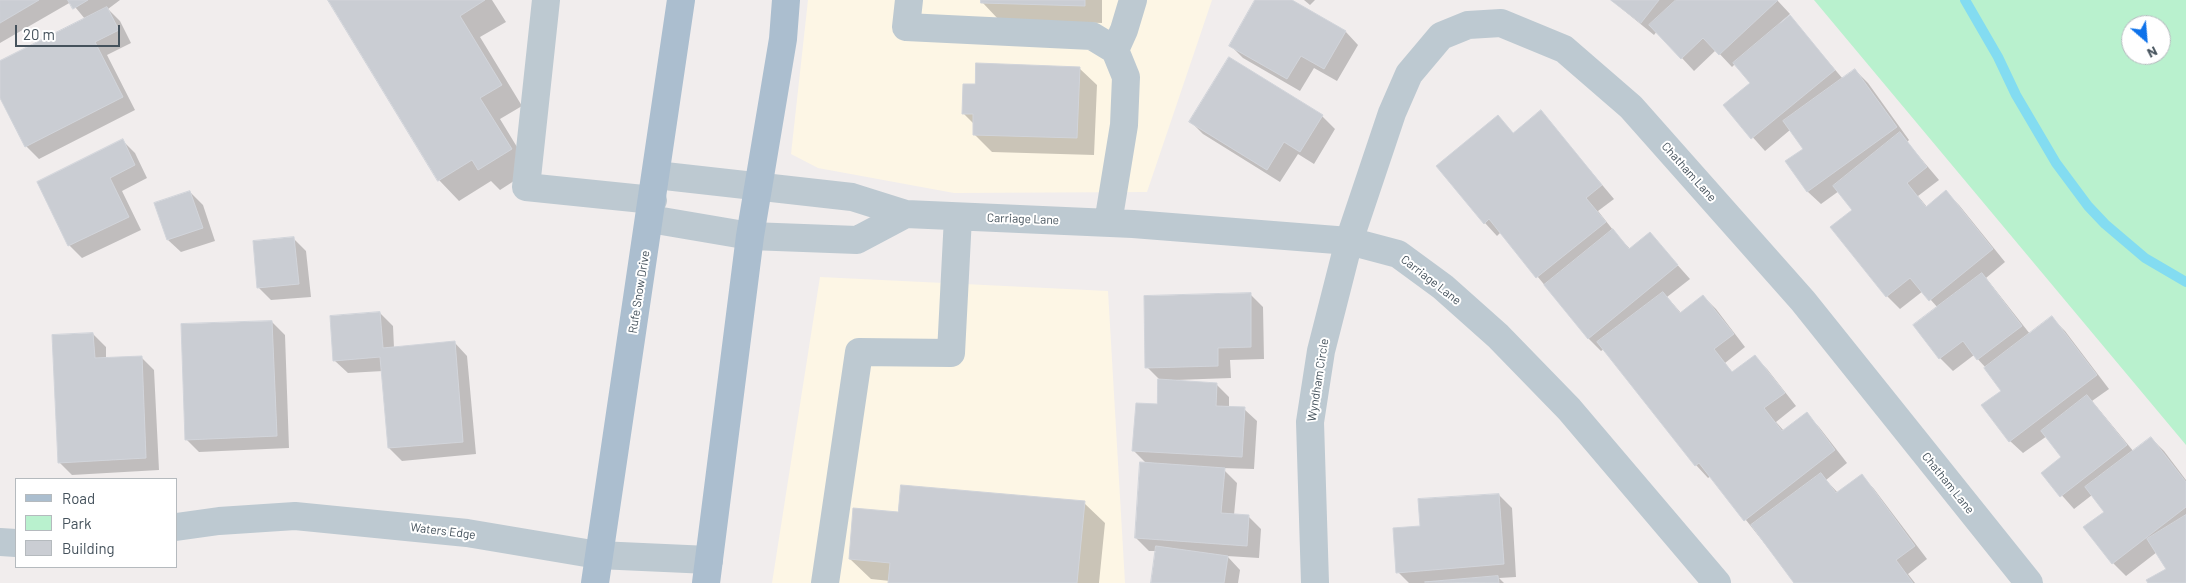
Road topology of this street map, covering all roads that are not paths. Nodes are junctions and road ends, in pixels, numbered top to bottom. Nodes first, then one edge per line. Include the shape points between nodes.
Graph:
1 (546, 0) edge
2 (681, 0) edge
3 (786, 0) edge
4 (909, 0) edge
5 (1133, 0) edge
6 (1115, 50) junction
7 (759, 187) junction
8 (653, 198) junction
9 (906, 214) junction
10 (958, 217) junction
11 (1108, 223) junction
12 (750, 236) junction
13 (1349, 241) junction
14 (178, 527) edge
15 (0, 542) edge
16 (15, 543) edge
17 (598, 555) junction
18 (707, 571) edge
19 (595, 583) edge
20 (825, 583) edge
21 (1315, 583) edge
22 (1717, 583) edge
23 (2029, 583) edge

1 - 8 street via 526,186
2 - 8 main road, Rufe Snow Drive
3 - 7 main road via 783,39
4 - 6 street via 906,27 1092,36
5 - 6 street
6 - 11 street via 1126,77 1124,125
7 - 8 street, Carriage Lane
7 - 9 street, Carriage Lane via 852,197
7 - 12 main road
8 - 12 street
8 - 17 main road, Rufe Snow Drive
9 - 10 street, Carriage Lane
9 - 12 street via 857,240
10 - 11 street, Carriage Lane
10 - 20 street via 951,353 859,352
11 - 13 street, Carriage Lane
12 - 18 main road
13 - 21 street, Wyndham Circle via 1321,351 1310,422
13 - 22 street, Carriage Lane via 1398,254 1443,287 1498,336 1569,409
13 - 23 street, Chatham Lane via 1392,113 1409,74 1441,36 1468,25 1501,23 1564,49 1631,107 1696,178 1802,301
14 - 17 street, Waters Edge via 295,516 467,533
15 - 16 street
17 - 18 street, Waters Edge
17 - 19 main road, Rufe Snow Drive

